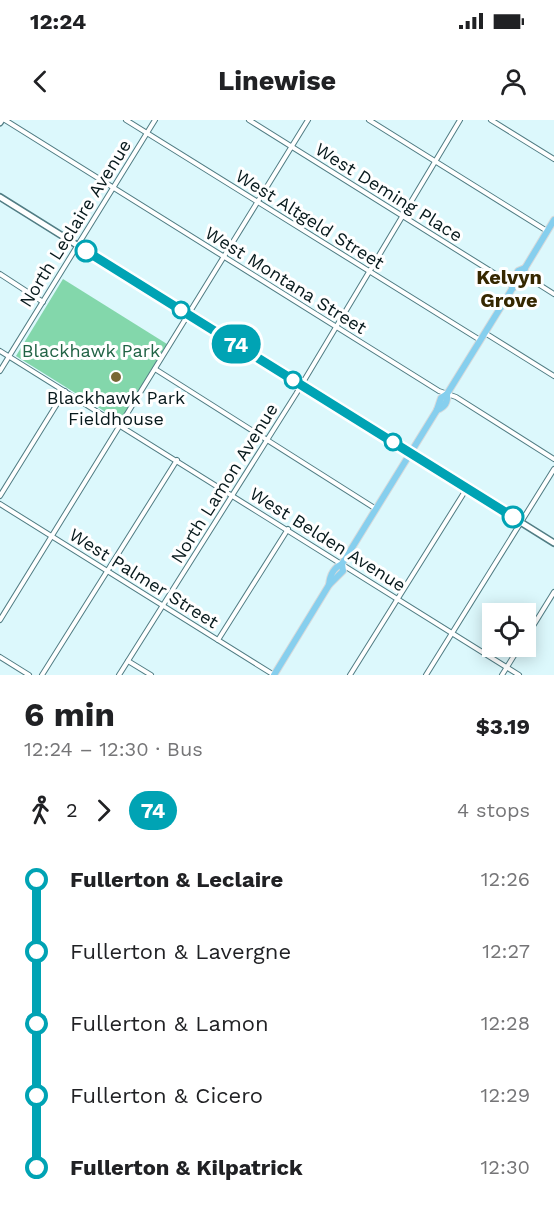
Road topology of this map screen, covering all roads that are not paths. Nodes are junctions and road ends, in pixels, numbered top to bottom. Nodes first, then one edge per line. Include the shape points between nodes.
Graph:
1 (126, 120) edge
2 (155, 120) edge
3 (249, 120) edge
4 (308, 120) edge
5 (369, 120) edge
6 (460, 120) edge
7 (491, 120) edge
8 (2, 121) edge
9 (147, 133) junction
10 (292, 147) junction
11 (554, 159) edge
12 (435, 161) junction
13 (113, 188) junction
14 (0, 197) edge
15 (258, 202) junction
16 (402, 216) junction
17 (554, 220) edge
18 (548, 231) junction
19 (78, 246) junction
20 (224, 257) junction
21 (369, 271) junction
22 (525, 272) junction
23 (0, 274) edge
24 (513, 287) junction
25 (554, 294) edge
26 (43, 302) junction
27 (189, 315) junction
28 (335, 326) junction
29 (485, 333) junction
30 (480, 340) junction
31 (0, 351) edge
32 (9, 357) junction
33 (155, 369) junction
34 (0, 371) edge
35 (554, 376) edge
36 (301, 384) junction
37 (65, 392) junction
38 (447, 394) junction
39 (120, 425) junction
40 (267, 440) junction
41 (411, 453) junction
42 (554, 459) edge
43 (177, 460) junction
44 (554, 469) edge
45 (467, 488) junction
46 (232, 495) junction
47 (0, 496) edge
48 (0, 504) edge
49 (376, 509) junction
50 (522, 522) junction
51 (288, 530) junction
52 (52, 536) junction
53 (554, 543) edge
54 (342, 564) junction
55 (107, 571) junction
56 (554, 592) edge
57 (398, 599) junction
58 (163, 606) junction
59 (0, 620) edge
60 (536, 621) edge
61 (452, 633) junction
62 (218, 640) junction
63 (0, 657) edge
64 (513, 657) edge
65 (128, 661) junction
66 (507, 667) junction
67 (29, 675) edge
68 (42, 675) edge
69 (119, 675) edge
70 (151, 675) edge
71 (274, 675) edge
72 (350, 675) edge
73 (426, 675) edge
74 (502, 675) edge
75 (519, 675) edge

1 - 9 street, West Altgeld Street
2 - 9 street, North Leclaire Avenue
3 - 10 street, West Deming Place
4 - 10 street
5 - 12 street
6 - 12 street, North Lamon Avenue
7 - 11 street
8 - 13 street, West Montana Street
9 - 13 street, North Leclaire Avenue
9 - 15 street, West Altgeld Street
10 - 15 street
10 - 16 street, West Deming Place
12 - 16 street, North Lamon Avenue
12 - 18 street
13 - 19 street, North Leclaire Avenue
13 - 20 street, West Montana Street
14 - 19 main road
15 - 20 street
15 - 21 street, West Altgeld Street
16 - 21 street, North Lamon Avenue
16 - 24 street, West Deming Place
17 - 18 main road
18 - 22 main road
19 - 26 street, North Leclaire Avenue
19 - 27 main road
20 - 27 street
20 - 28 street, West Montana Street
21 - 28 street, North Lamon Avenue
21 - 30 street, West Altgeld Street
22 - 24 main road via 518,271
22 - 25 street
23 - 26 street
24 - 29 main road
26 - 32 street, North Leclaire Avenue
27 - 33 street
27 - 36 main road
28 - 36 street, North Lamon Avenue
28 - 38 street, West Montana Street
29 - 30 main road
29 - 35 street
30 - 38 main road
31 - 32 street, West Belden Avenue
32 - 34 street, North Leclaire Avenue
32 - 37 street, West Belden Avenue
33 - 39 street
33 - 40 street
36 - 40 street, North Lamon Avenue
36 - 41 main road
37 - 39 street, West Belden Avenue
37 - 47 street
38 - 41 main road via 448,400 437,410
38 - 42 street, West Montana Street
39 - 43 street, West Belden Avenue
39 - 52 street
40 - 46 street, North Lamon Avenue
40 - 49 street
41 - 45 main road
41 - 49 main road
43 - 46 street, West Belden Avenue
43 - 55 street
44 - 50 street
45 - 50 main road
45 - 57 street
46 - 51 street, West Belden Avenue
46 - 58 street, North Lamon Avenue
48 - 52 street, West Palmer Street
49 - 54 main road
50 - 53 main road
50 - 61 street
51 - 54 street, West Belden Avenue
51 - 62 street
52 - 55 street, West Palmer Street
52 - 59 street
54 - 57 street, West Belden Avenue
54 - 71 main road via 343,571 329,585
55 - 58 street, West Palmer Street
55 - 68 street
56 - 60 street
57 - 61 street, West Belden Avenue
57 - 72 street
58 - 62 street, West Palmer Street
58 - 65 street, North Lamon Avenue
61 - 66 street, West Belden Avenue
61 - 73 street
62 - 71 street, West Palmer Street
63 - 67 street
64 - 66 street
65 - 69 street, North Lamon Avenue
65 - 70 street
66 - 74 street
66 - 75 street, West Belden Avenue

